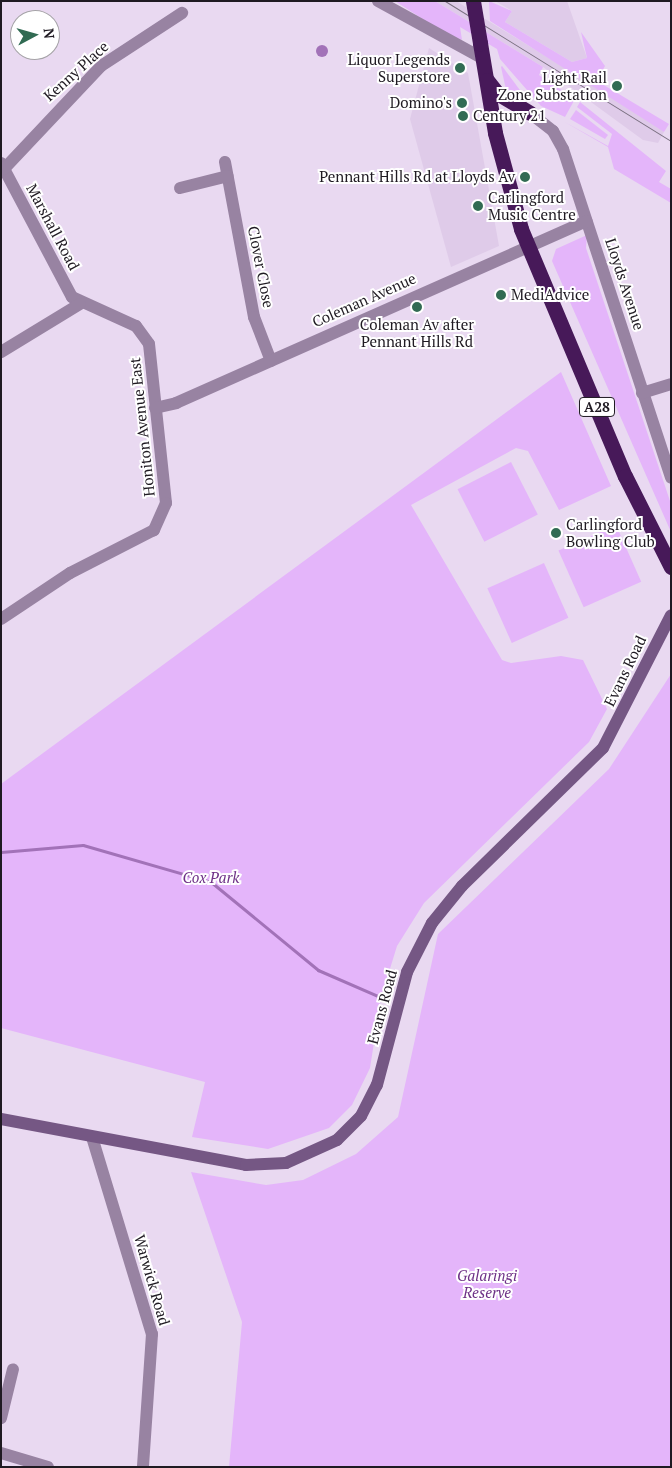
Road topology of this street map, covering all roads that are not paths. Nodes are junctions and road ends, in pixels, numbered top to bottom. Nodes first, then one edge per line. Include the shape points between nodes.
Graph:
1 (378, 1) edge
2 (473, 1) edge
3 (182, 13) dead end
4 (481, 50) junction
5 (485, 77) junction
6 (530, 113) joint
7 (225, 162) dead end
8 (3, 166) edge
9 (228, 176) junction
10 (180, 188) dead end
11 (587, 221) junction
12 (528, 245) junction
13 (80, 304) junction
14 (1, 352) edge
15 (271, 361) junction
16 (671, 384) edge
17 (642, 393) junction
18 (155, 408) junction
19 (671, 478) edge
20 (671, 567) edge
21 (671, 615) edge
22 (1, 619) edge
23 (1, 1119) edge
24 (92, 1137) junction
25 (13, 1369) dead end
26 (1, 1418) edge
27 (1, 1453) edge
28 (48, 1467) edge
29 (143, 1467) edge

1 - 4 street
2 - 4 highway, A28, bridge
3 - 8 street, Kenny Place via 101,66
4 - 5 highway, A28
5 - 6 highway via 497,93
5 - 12 highway, A28 via 500,156
6 - 11 street, Lloyds Avenue via 560,142
7 - 9 street, Clover Close
8 - 13 street, Marshall Road via 59,277
9 - 10 street
9 - 15 street, Clover Close via 254,317
11 - 12 street, Coleman Avenue
11 - 17 street, Lloyds Avenue
12 - 15 street, Coleman Avenue
12 - 20 highway, A28 via 625,476
13 - 14 street
13 - 18 street, Honiton Avenue East via 128,320 141,330 151,351
15 - 18 street, Coleman Avenue via 176,403
16 - 17 street
17 - 19 street, Lloyds Avenue
18 - 22 street, Honiton Avenue East via 166,503 158,526 51,584
21 - 24 street, Evans Road via 603,748 462,886 432,923 408,972 377,1085 349,1129 320,1151 266,1166
23 - 24 street, Evans Road
24 - 29 street, Warwick Road via 152,1334
25 - 26 street
27 - 28 street

